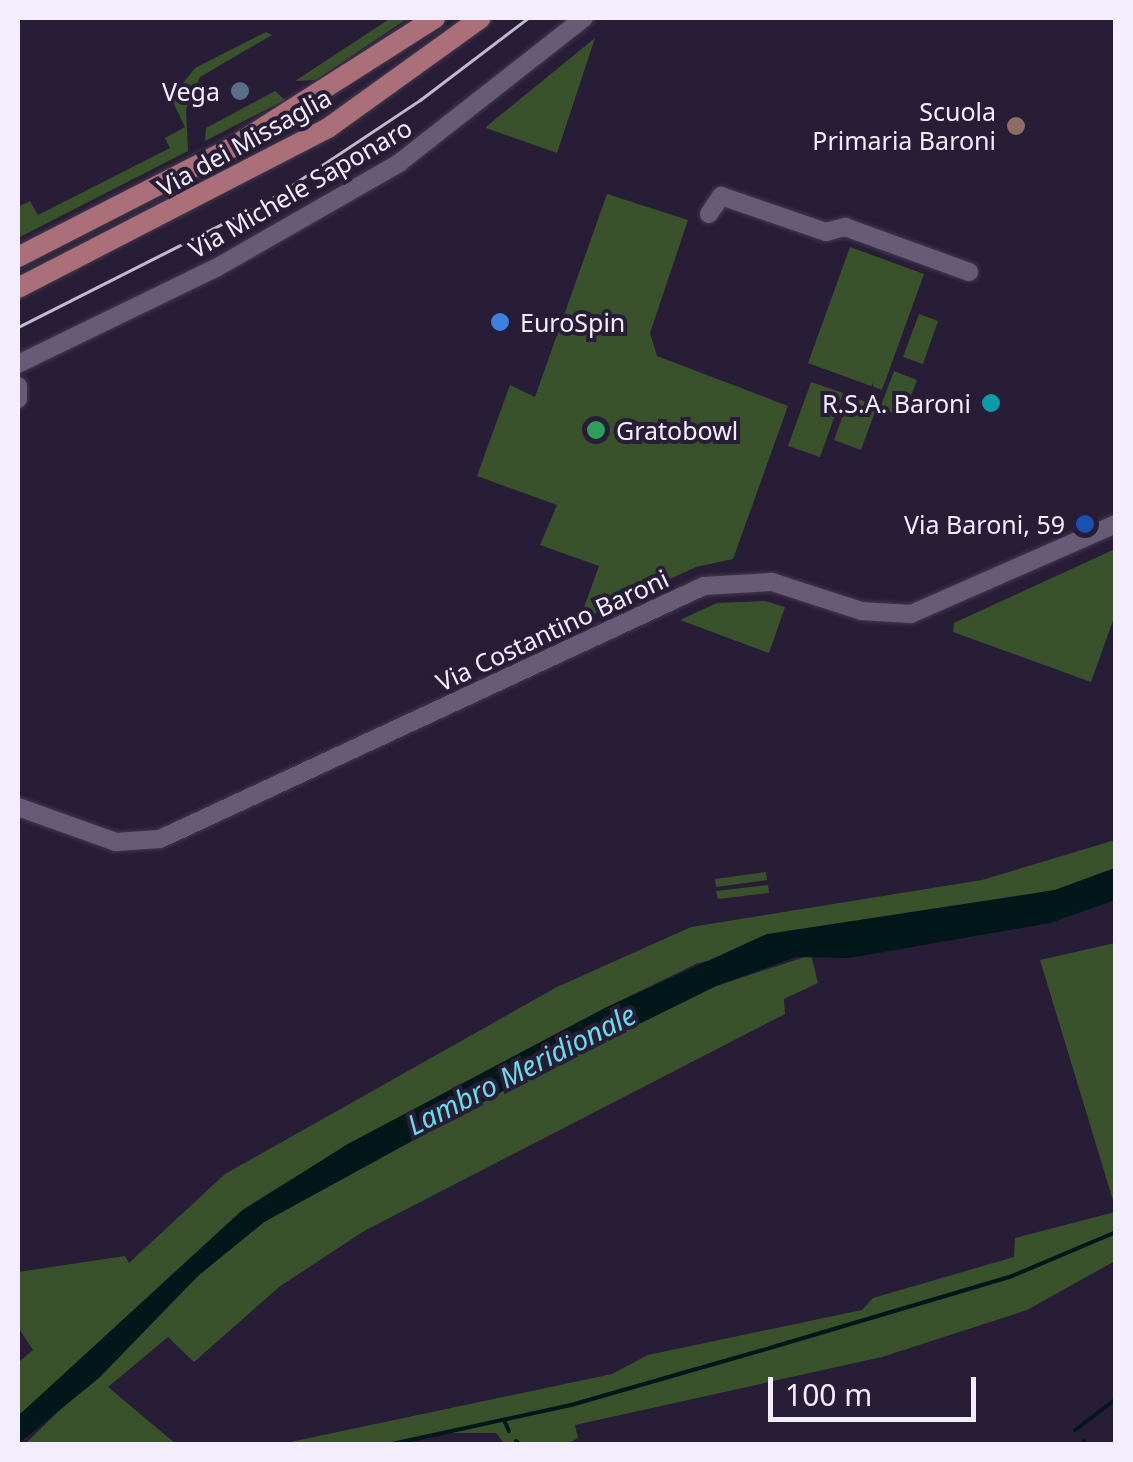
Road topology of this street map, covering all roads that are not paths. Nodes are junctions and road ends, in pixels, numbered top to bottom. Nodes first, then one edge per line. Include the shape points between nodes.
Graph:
1 (435, 18) edge
2 (481, 18) edge
3 (584, 18) edge
4 (709, 214) dead end
5 (18, 257) edge
6 (969, 272) dead end
7 (18, 288) edge
8 (18, 364) edge
9 (18, 386) edge
10 (18, 399) edge
11 (1116, 524) edge
12 (18, 807) edge

1 - 5 main road, Via dei Missaglia via 231,148
2 - 7 main road, Via dei Missaglia via 328,128
3 - 8 street, Via Michele Saponaro via 399,163 216,268
4 - 6 street via 721,196 826,232 845,227
9 - 10 street
11 - 12 street, Via Costantino Baroni via 910,614 860,611 772,582 704,586 160,838 116,842

